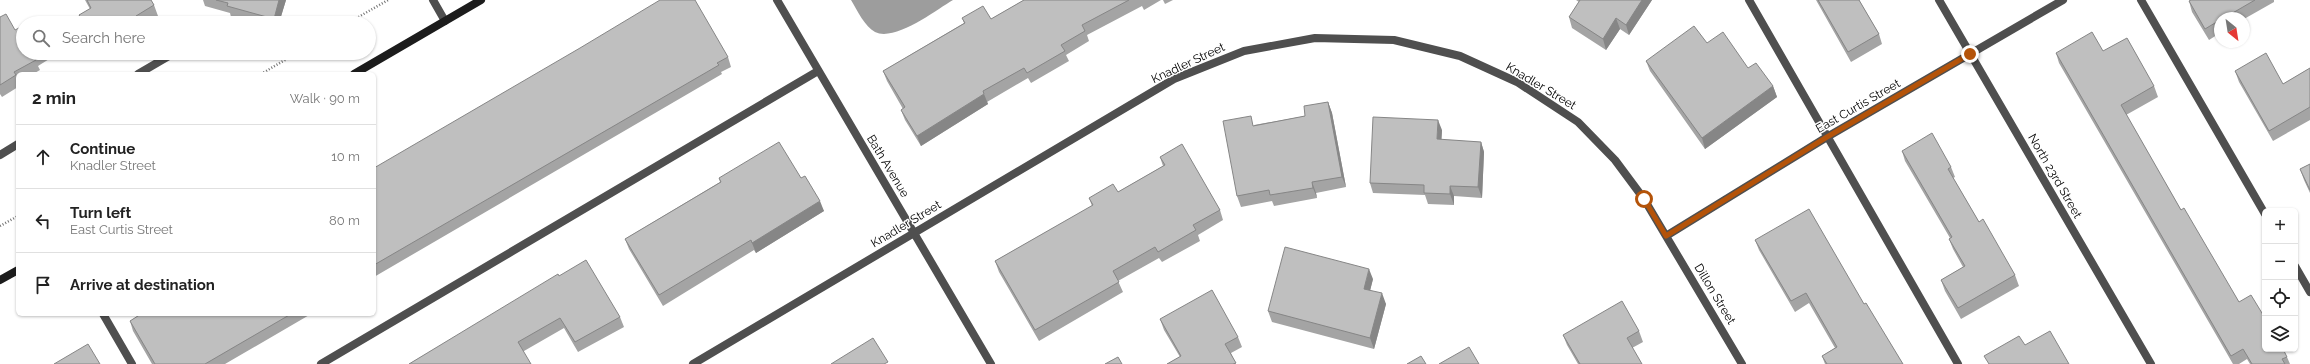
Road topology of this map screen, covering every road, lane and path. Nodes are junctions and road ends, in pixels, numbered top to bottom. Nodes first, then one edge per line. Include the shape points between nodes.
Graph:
1 (388, 0) edge
2 (433, 0) edge
3 (481, 0) edge
4 (776, 0) edge
5 (1749, 0) edge
6 (1940, 0) edge
7 (2063, 0) edge
8 (2141, 0) edge
9 (360, 16) edge
10 (445, 21) junction
11 (1970, 54) junction
12 (162, 60) edge
13 (285, 60) edge
14 (818, 71) junction
15 (141, 72) edge
16 (264, 72) edge
17 (357, 72) edge
18 (1827, 137) junction
19 (16, 145) edge
20 (0, 155) edge
21 (2262, 209) edge
22 (16, 217) edge
23 (0, 226) edge
24 (914, 233) junction
25 (1666, 236) junction
26 (16, 271) edge
27 (2298, 271) edge
28 (0, 280) edge
29 (2310, 292) edge
30 (104, 316) edge
31 (132, 364) edge
32 (321, 364) edge
33 (692, 364) edge
34 (991, 364) edge
35 (1742, 364) edge
36 (1958, 364) edge
37 (2151, 364) edge

1 - 9 path
2 - 10 street
3 - 10 main road
4 - 14 street, Bath Avenue
5 - 18 street
6 - 11 street, North 23rd Street
7 - 11 street, East Curtis Street
8 - 21 street
10 - 17 main road
11 - 18 street, East Curtis Street
11 - 37 street, North 23rd Street
12 - 15 street
13 - 16 path
14 - 24 street, Bath Avenue
14 - 32 street
18 - 25 street, East Curtis Street
18 - 36 street
19 - 20 street
22 - 23 path
24 - 25 street, Knadler Street via 1174,79 1244,51 1315,38 1394,40 1460,56 1517,82 1578,122 1615,160 1644,199
24 - 33 street, Knadler Street
24 - 34 street, Bath Avenue
25 - 35 street, Dillon Street
26 - 28 main road
27 - 29 street
30 - 31 street

